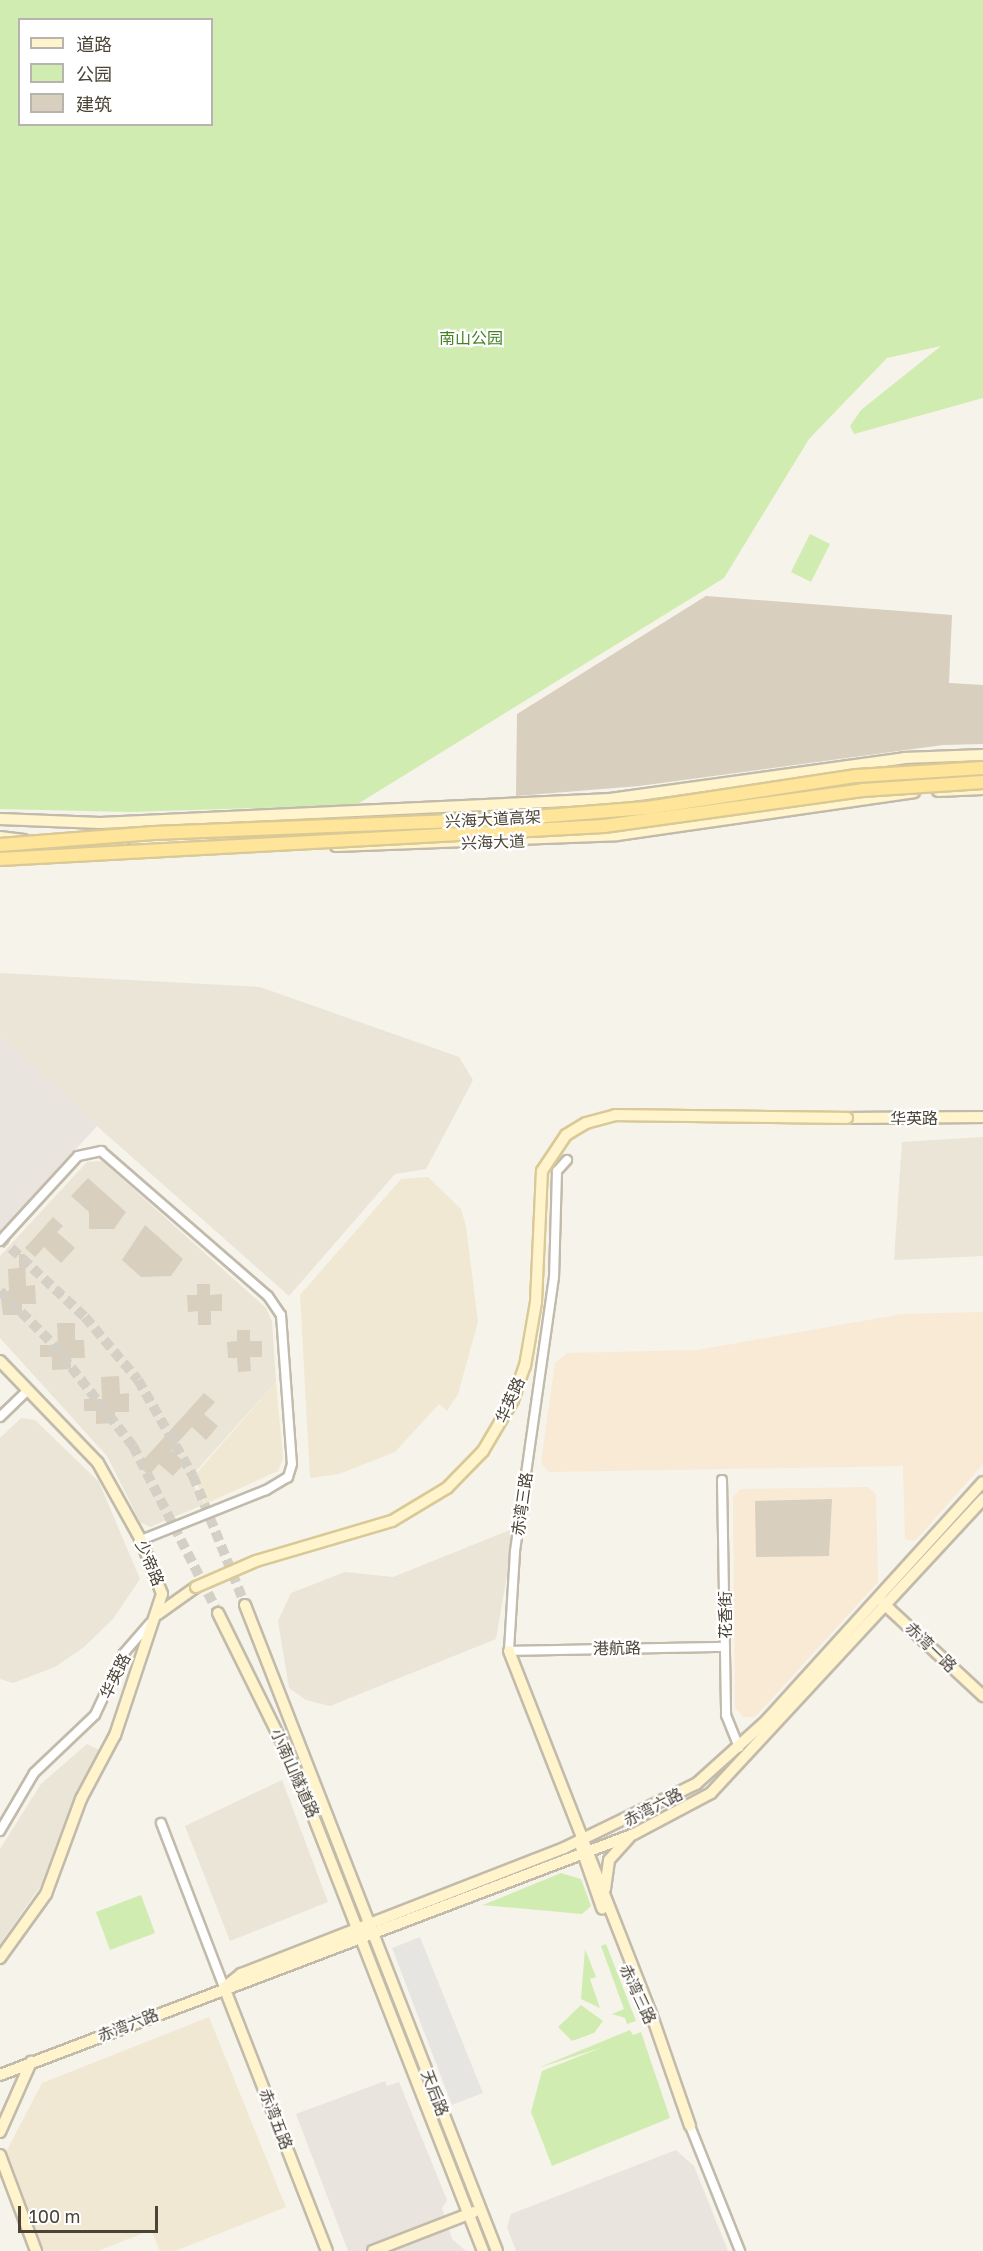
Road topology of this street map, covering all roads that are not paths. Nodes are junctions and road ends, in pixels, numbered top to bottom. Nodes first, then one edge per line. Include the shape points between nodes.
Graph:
1 (983, 755) edge
2 (983, 768) edge
3 (983, 782) edge
4 (983, 789) edge
5 (0, 819) edge
6 (0, 837) edge
7 (0, 845) edge
8 (0, 859) edge
9 (983, 1117) edge
10 (567, 1160) dead end
11 (0, 1241) edge
12 (0, 1361) edge
13 (28, 1390) junction
14 (0, 1417) edge
15 (722, 1480) dead end
16 (983, 1482) edge
17 (983, 1498) edge
18 (141, 1540) junction
19 (882, 1602) junction
20 (244, 1605) tunnel mouth
21 (218, 1613) tunnel mouth
22 (158, 1615) junction
23 (725, 1647) junction
24 (509, 1651) junction
25 (983, 1696) edge
26 (739, 1747) junction
27 (161, 1823) dead end
28 (0, 1831) edge
29 (634, 1834) junction
30 (583, 1848) junction
31 (606, 1898) junction
32 (365, 1931) junction
33 (0, 1958) edge
34 (224, 1987) junction
35 (654, 2031) junction
36 (31, 2062) junction
37 (0, 2074) edge
38 (690, 2126) joint
39 (0, 2132) edge
40 (0, 2155) edge
41 (480, 2209) junction
42 (469, 2213) junction
43 (36, 2251) edge
44 (327, 2251) edge
45 (373, 2251) edge
46 (483, 2251) edge
47 (497, 2251) edge
48 (740, 2251) edge

1 - 5 street via 904,758 610,799 100,823
2 - 7 main road, 兴海大道高架, bridge via 857,776 647,808 509,819 165,833
3 - 8 main road, 兴海大道高架, bridge via 862,790 604,826
4 - 6 street, 兴海大道 via 909,793 617,835 509,842 166,849
9 - 22 street, 华英路, bridge via 615,1115 586,1123 566,1134 542,1171 536,1302 525,1366 513,1400 483,1451 447,1488 392,1521 256,1561 196,1587
10 - 24 street, 赤湾三路 via 557,1171 554,1277 515,1552
11 - 18 street via 78,1156 101,1151 268,1296 280,1314 292,1464 288,1477 266,1490
12 - 13 street, 少帝路
13 - 14 street
13 - 18 street, 少帝路 via 92,1455
15 - 23 street, 花香街
16 - 19 street, 赤湾六路
17 - 19 street, 赤湾六路
18 - 22 street, 少帝路 via 160,1584
19 - 25 street, 赤湾一路
19 - 26 street, 赤湾六路
19 - 29 street, 赤湾六路 via 723,1783
20 - 32 street, 小南山隧道路
21 - 32 street, 小南山隧道路 via 294,1767
22 - 28 street, 华英路 via 124,1653 95,1715 38,1769
22 - 33 street, 少帝路 via 141,1649 111,1745 81,1799 46,1894
23 - 24 street, 港航路
23 - 26 street, 花香街 via 726,1715
24 - 30 street, 赤湾三路
26 - 30 street, 赤湾六路 via 687,1789
27 - 34 street
29 - 30 street, 赤湾六路
29 - 31 street via 609,1860
30 - 31 street, 赤湾三路
30 - 32 street, 赤湾六路
30 - 35 street, 赤湾三路
31 - 35 street, 赤湾三路
32 - 34 street, 赤湾六路 via 241,1974
32 - 41 street, 天后路
32 - 42 street, 天后路
34 - 36 street, 赤湾六路
34 - 44 street, 赤湾五路
35 - 38 street
36 - 37 street, 赤湾六路
36 - 39 street
38 - 48 street
40 - 43 street
41 - 42 street
41 - 47 street, 天后路
42 - 45 street
42 - 46 street, 天后路

